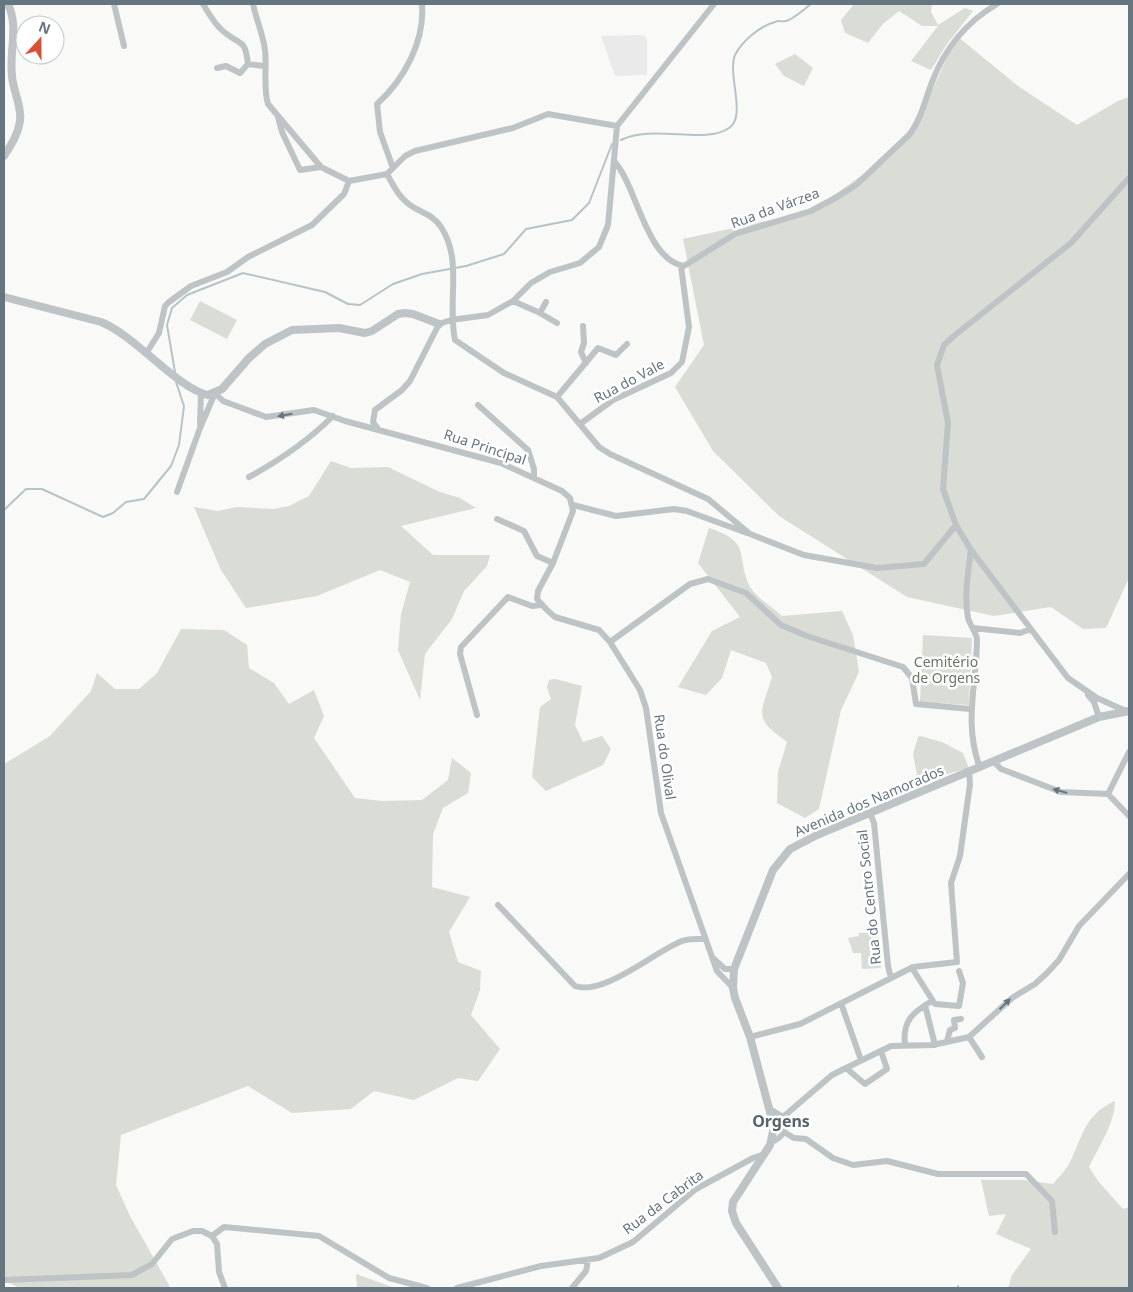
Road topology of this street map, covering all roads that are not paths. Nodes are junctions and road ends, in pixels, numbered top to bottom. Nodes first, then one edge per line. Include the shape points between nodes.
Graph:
1 (8, 4) edge
2 (114, 4) edge
3 (203, 4) edge
4 (253, 4) edge
5 (422, 4) edge
6 (714, 4) edge
7 (996, 4) edge
8 (124, 46) dead end
9 (248, 64) junction
10 (264, 66) junction
11 (217, 68) dead end
12 (278, 117) junction
13 (617, 126) junction
14 (4, 156) edge
15 (614, 161) junction
16 (321, 167) junction
17 (393, 168) junction
18 (387, 174) junction
19 (1129, 178) edge
20 (348, 181) junction
21 (681, 266) junction
22 (4, 297) edge
23 (513, 301) junction
24 (546, 302) dead end
25 (540, 312) junction
26 (450, 320) junction
27 (557, 323) dead end
28 (438, 324) junction
29 (582, 326) dead end
30 (627, 344) dead end
31 (146, 352) junction
32 (586, 362) junction
33 (201, 393) junction
34 (215, 393) junction
35 (557, 397) junction
36 (478, 405) dead end
37 (333, 416) junction
38 (580, 424) junction
39 (200, 428) junction
40 (379, 430) junction
41 (249, 477) dead end
42 (534, 477) junction
43 (178, 492) dead end
44 (573, 505) junction
45 (497, 519) dead end
46 (956, 525) junction
47 (750, 534) junction
48 (971, 550) junction
49 (553, 563) junction
50 (542, 606) junction
51 (973, 628) junction
52 (1030, 629) junction
53 (610, 642) junction
54 (1082, 689) junction
55 (1097, 698) junction
56 (970, 709) junction
57 (1128, 711) edge
58 (1109, 714) junction
59 (477, 715) dead end
60 (1099, 717) junction
61 (1129, 752) edge
62 (994, 762) junction
63 (980, 768) junction
64 (969, 772) junction
65 (1108, 794) junction
66 (870, 813) junction
67 (1129, 816) edge
68 (1129, 874) edge
69 (498, 905) dead end
70 (705, 939) junction
71 (711, 956) junction
72 (912, 968) junction
73 (734, 969) junction
74 (959, 971) dead end
75 (891, 978) junction
76 (733, 988) junction
77 (932, 1002) junction
78 (841, 1004) junction
79 (925, 1005) junction
80 (951, 1006) junction
81 (750, 1037) junction
82 (969, 1037) junction
83 (947, 1041) junction
84 (905, 1045) junction
85 (935, 1045) junction
86 (881, 1052) junction
87 (982, 1058) dead end
88 (861, 1060) junction
89 (846, 1068) junction
90 (770, 1109) junction
91 (783, 1117) junction
92 (784, 1132) junction
93 (771, 1142) junction
94 (765, 1154) junction
95 (1055, 1232) dead end
96 (212, 1236) junction
97 (588, 1260) junction
98 (4, 1280) edge
99 (224, 1288) edge
100 (427, 1288) edge
101 (457, 1288) edge
102 (572, 1288) edge
103 (778, 1288) edge

1 - 14 street via 14,24 11,65 20,122 14,141
2 - 8 street
3 - 9 street via 224,32 244,45
4 - 10 street via 264,44
5 - 17 street via 421,24 411,59 402,76 377,104 380,132
6 - 13 street
7 - 21 street, Rua da Várzea via 977,16 957,36 934,78 915,127 856,186 810,211 735,234
9 - 10 street
9 - 11 street via 240,73 226,66
10 - 12 street via 268,104
12 - 16 street
12 - 16 street via 300,170
13 - 15 street
13 - 17 street via 548,114 513,128 415,150
15 - 21 street via 623,170 646,229 669,261
15 - 23 street via 608,225 599,247 580,263 550,272 531,283
16 - 20 street
17 - 18 street
18 - 20 street
18 - 26 street via 399,195 441,226 451,246
19 - 46 street via 1071,243 944,345 937,374 948,423 944,489
20 - 31 street via 344,194 312,225 248,257 227,272 191,286 169,302 165,306 159,333
21 - 38 street, Rua do Vale via 690,327 680,367 613,400
22 - 31 street via 101,322 116,328
23 - 25 street
23 - 26 street via 488,315
24 - 25 street
25 - 27 street
26 - 28 street
26 - 35 street via 455,340 462,346 504,373
28 - 34 street via 405,313 365,333 339,328 292,330 265,344
28 - 40 street via 410,381 375,410 373,422
29 - 32 street via 584,343 581,352
30 - 32 street via 616,355 598,348
31 - 33 street
32 - 35 street
33 - 34 street
33 - 39 street
37 -> 34 street, Rua Principal via 314,410 266,416 223,401
34 - 39 street
35 - 38 street
36 - 42 street via 528,450
37 - 40 street, Rua Principal
37 - 41 street via 310,438
38 - 47 street via 599,447 708,499
39 - 43 street
40 - 42 street, Rua Principal via 501,463
42 - 44 street, Rua Principal via 562,491
44 - 47 street via 616,516 674,509 687,511
44 - 49 street
45 - 49 street via 524,531 537,556
46 - 47 street via 924,564 877,568 804,555
46 - 48 street
48 - 51 street via 966,598 968,619
48 - 52 street
49 - 50 street via 538,591 537,599
50 - 53 street, Rua do Olival via 555,617 592,626
50 - 59 street, Rua do Olival via 532,606 508,597 463,643 460,654
51 - 52 street via 1020,633
51 - 56 street via 977,637
52 - 54 street via 1068,678
53 - 56 street via 690,584 708,579 746,593 781,625 903,667 912,678 916,704
53 - 70 street, Rua do Olival via 641,692 661,812
54 - 55 street
54 - 60 street via 1094,702
55 - 57 street
55 - 58 street
56 - 63 street via 971,731
57 - 58 street, Avenida dos Namorados
58 - 60 street, Avenida dos Namorados
60 - 62 street, Avenida dos Namorados
61 - 65 street
62 - 63 street, Avenida dos Namorados
65 -> 62 street via 1061,792 1001,769
63 - 64 street, Avenida dos Namorados
64 - 66 street, Avenida dos Namorados
64 - 72 street via 960,856 952,883 957,962
65 - 67 street
66 - 73 street, Avenida dos Namorados via 790,850 773,870
66 - 75 street, Rua do Centro Social via 874,823
82 -> 68 street via 1012,998 1047,973 1059,960 1079,926
69 - 70 street via 575,986 582,988 599,986 682,941
70 - 71 street, Rua do Olival
71 - 73 street via 725,969
71 - 76 street, Rua do Olival via 717,972
72 - 75 street
72 - 77 street
73 - 76 street, Avenida dos Namorados
74 - 80 street via 963,990 959,1006
75 - 78 street
76 - 81 street, Avenida dos Namorados
77 - 79 street
77 - 80 street
78 - 81 street via 800,1024
78 - 88 street
79 - 84 street via 918,1008 904,1028
79 - 85 street
80 - 83 street via 951,1013 958,1020
81 - 90 street, Avenida dos Namorados
82 - 83 street
82 - 87 street
83 - 85 street
84 - 85 street
84 - 86 street via 891,1046
86 - 88 street
86 - 89 street via 887,1069 865,1084
88 - 89 street
89 - 91 street via 832,1075
90 - 91 street
90 - 93 street, Avenida dos Namorados via 774,1127
91 - 92 street
92 - 93 street
92 - 95 street via 794,1138 806,1139 833,1158 853,1165 895,1161 927,1173 1026,1174 1052,1201
93 - 94 street, Avenida dos Namorados
94 - 97 street, Rua da Cabrita via 696,1189 633,1242 600,1258
94 - 103 street, Avenida dos Namorados via 737,1194 732,1211 736,1223
96 - 98 street via 193,1231 182,1234 165,1246 146,1269 125,1277
96 - 99 street via 217,1244
96 - 100 street via 224,1228 319,1236 389,1278
97 - 101 street, Rua da Cabrita via 541,1266
97 - 102 street via 586,1271

